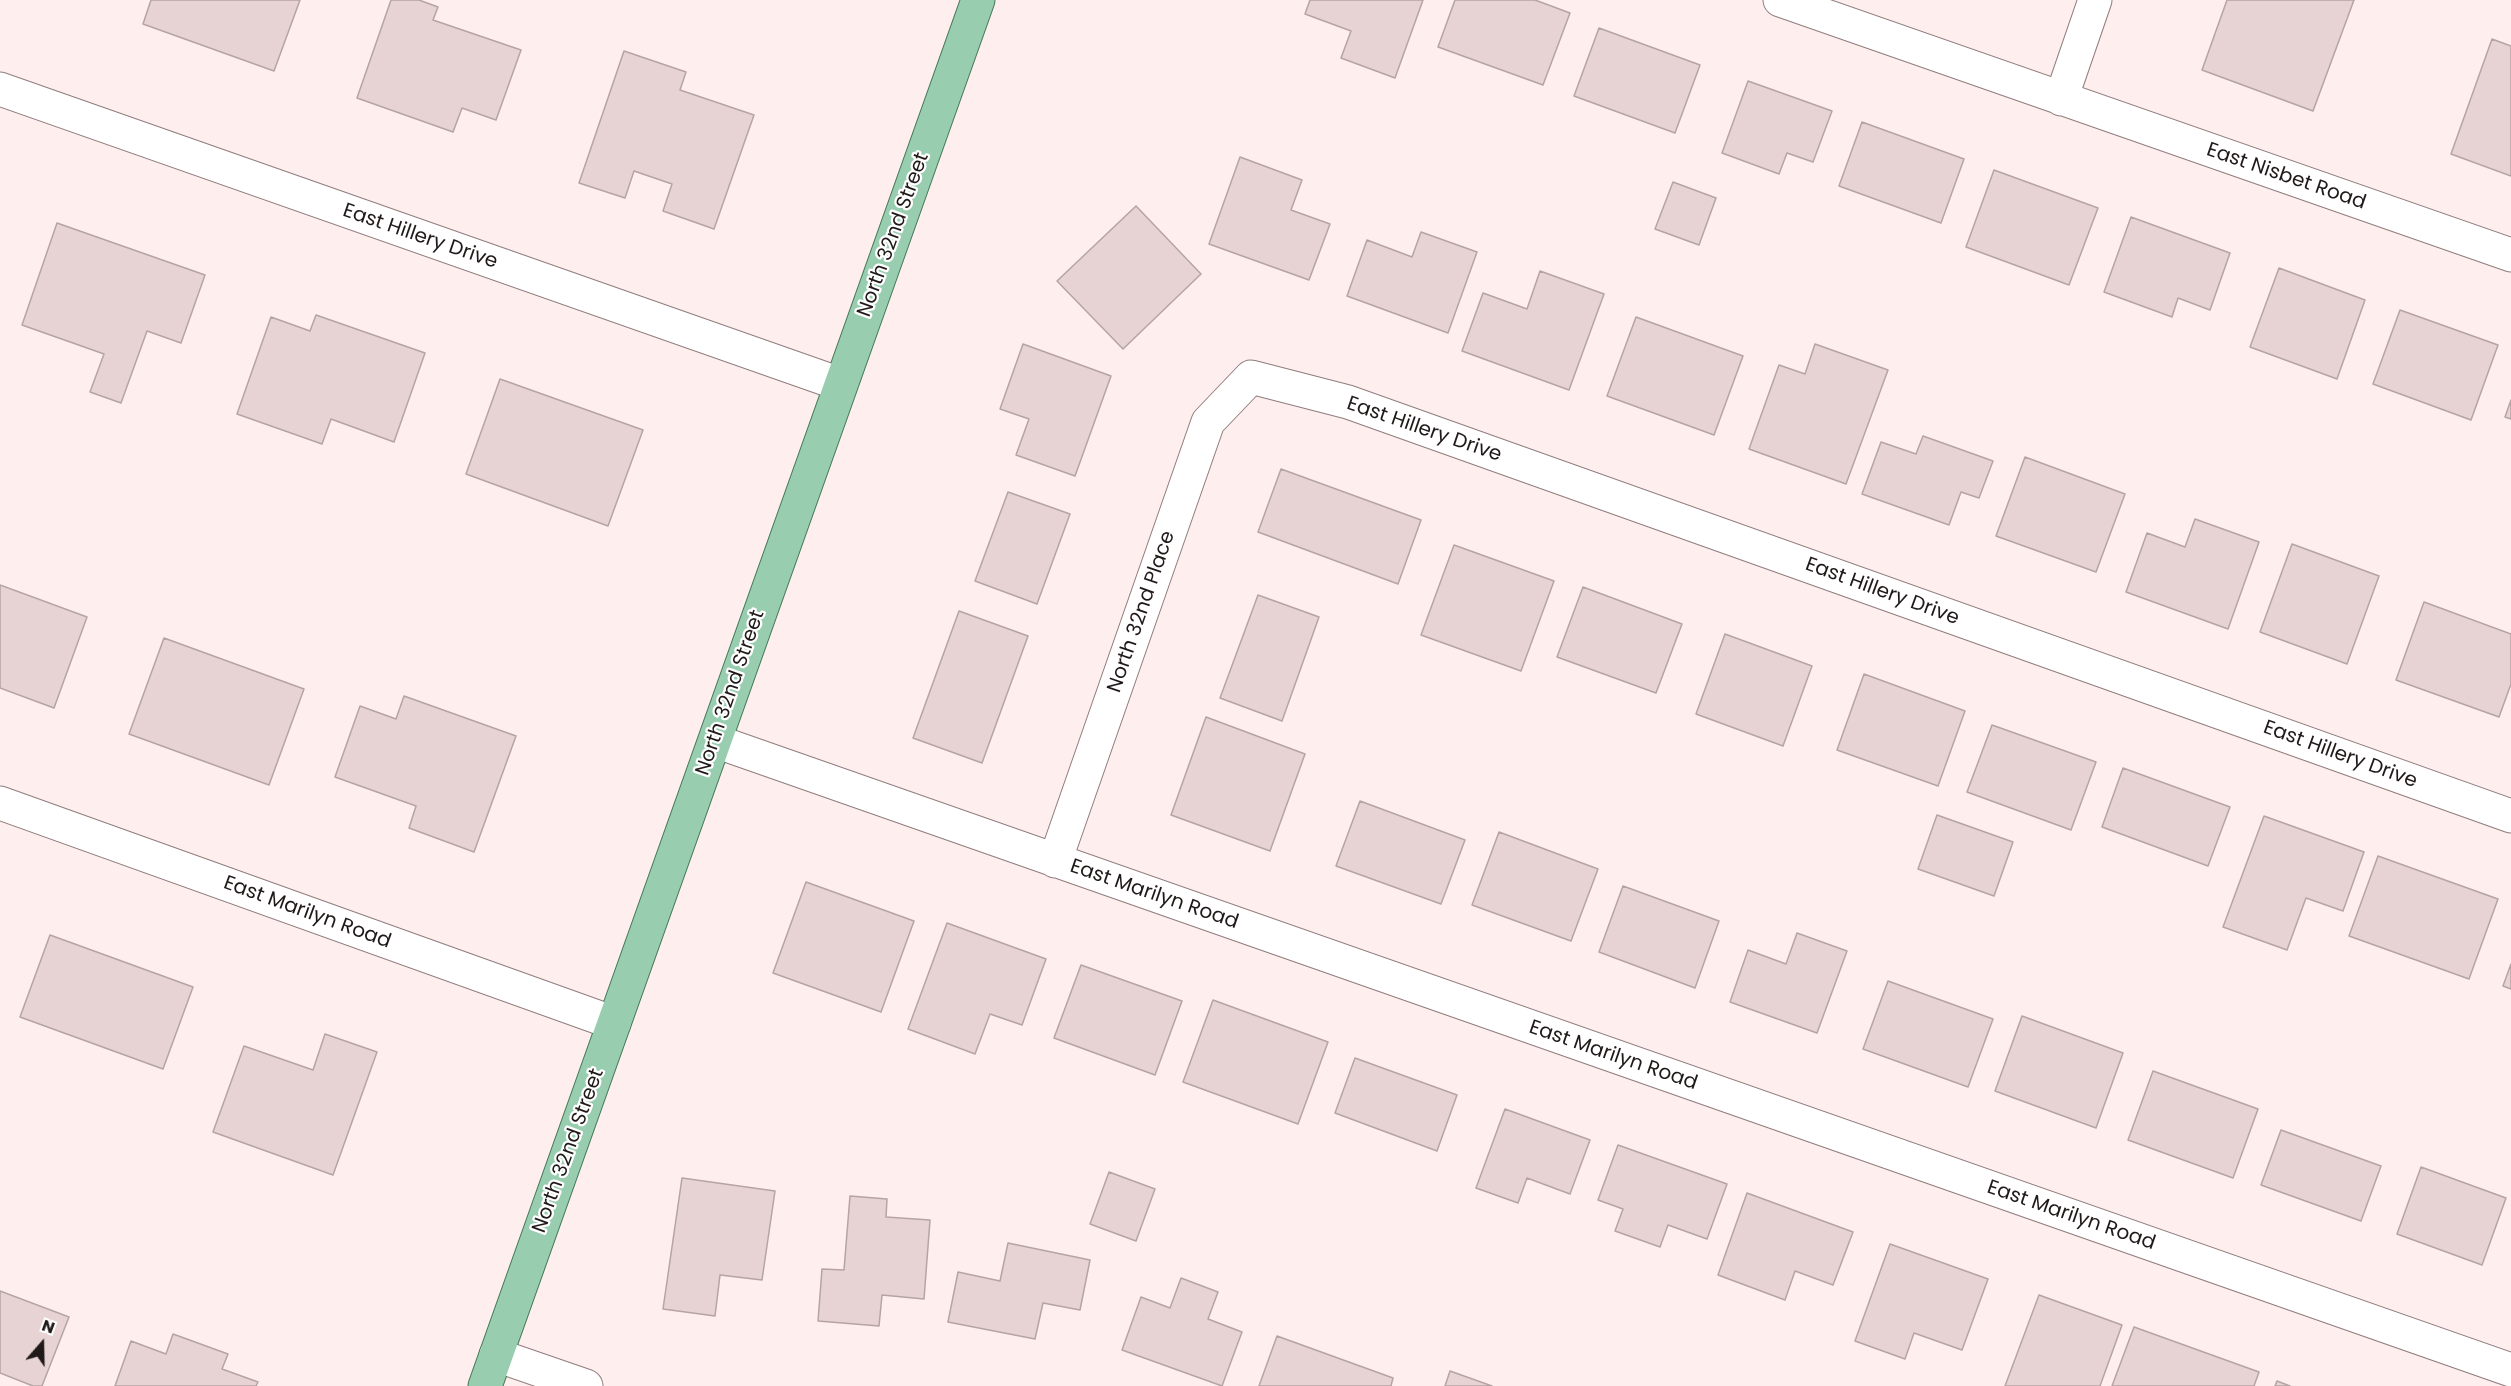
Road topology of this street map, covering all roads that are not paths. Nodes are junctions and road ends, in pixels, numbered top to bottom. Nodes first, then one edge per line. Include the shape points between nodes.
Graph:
1 (978, 0) edge
2 (1780, 0) edge
3 (2095, 0) edge
4 (0, 89) edge
5 (2061, 99) junction
6 (2511, 255) edge
7 (1251, 377) joint
8 (840, 384) junction
9 (715, 741) junction
10 (0, 803) edge
11 (2511, 816) edge
12 (1055, 861) junction
13 (614, 1023) junction
14 (496, 1355) junction
15 (2511, 1370) edge
16 (485, 1386) edge
17 (586, 1386) edge

1 - 8 main road, North 32nd Street
2 - 5 street, East Nisbet Road
3 - 5 street
4 - 8 street, East Hillery Drive
5 - 6 street, East Nisbet Road
7 - 11 street, East Hillery Drive via 1348,402
7 - 12 street, North 32nd Place via 1208,422
8 - 9 main road, North 32nd Street
9 - 12 street, East Marilyn Road
9 - 13 main road, North 32nd Street
10 - 13 street, East Marilyn Road
12 - 15 street, East Marilyn Road
13 - 14 main road, North 32nd Street
14 - 16 main road, North 32nd Street
14 - 17 street

